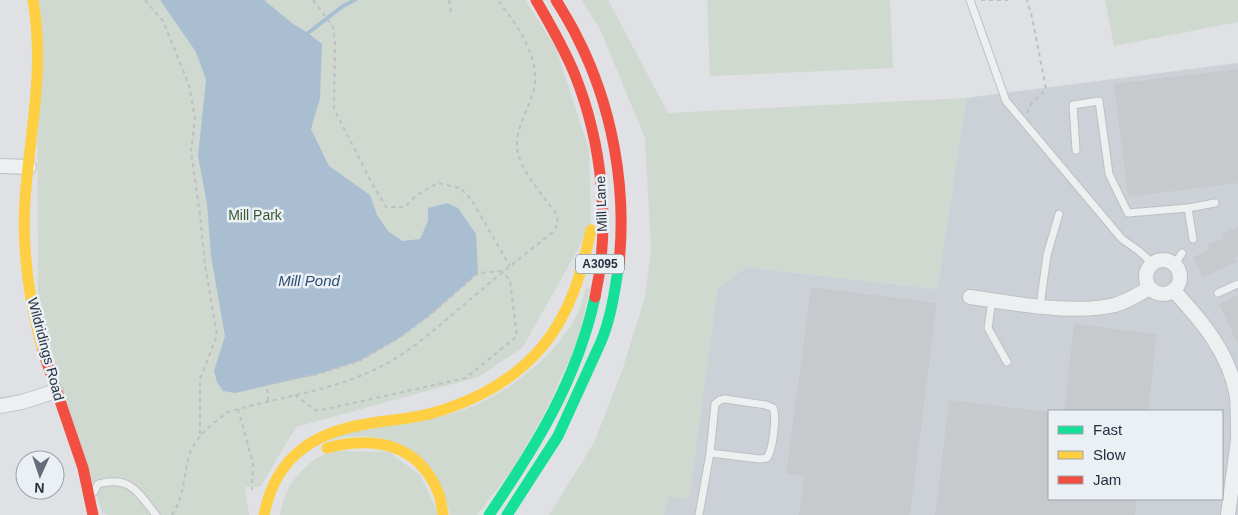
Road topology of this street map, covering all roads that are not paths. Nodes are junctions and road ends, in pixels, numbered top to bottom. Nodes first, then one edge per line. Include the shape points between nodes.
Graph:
1 (33, 0) edge
2 (536, 0) edge
3 (556, 0) edge
4 (970, 0) edge
5 (1076, 150) dead end
6 (0, 166) edge
7 (28, 167) junction
8 (601, 175) junction
9 (1215, 203) dead end
10 (1188, 208) junction
11 (1059, 214) dead end
12 (1193, 239) dead end
13 (1152, 263) junction
14 (1238, 284) edge
15 (1149, 288) junction
16 (1174, 291) junction
17 (1218, 293) dead end
18 (970, 297) dead end
19 (992, 300) junction
20 (1040, 306) junction
21 (605, 330) junction
22 (1007, 362) dead end
23 (1236, 382) edge
24 (56, 391) junction
25 (0, 406) edge
26 (1238, 436) edge
27 (1238, 440) edge
28 (317, 453) dead end
29 (710, 453) junction
30 (1237, 463) edge
31 (295, 472) dead end
32 (546, 476) dead end
33 (91, 498) junction
34 (278, 506) dead end
35 (93, 515) edge
36 (156, 515) edge
37 (264, 515) edge
38 (443, 515) edge
39 (488, 515) edge
40 (507, 515) edge
41 (699, 515) edge
42 (1228, 515) edge

1 - 7 main road, Wildridings Road via 39,61
2 - 8 main road, Mill Lane / A3095 via 550,21 577,81 591,124
3 - 21 main road, Mill Lane / A3095 via 589,64 605,110 615,156 622,235
4 - 13 lane via 1006,101 1122,239
5 - 10 lane via 1072,105 1099,101 1109,174 1128,213
6 - 7 street
7 - 24 main road, Wildridings Road via 24,228 27,266 37,328
8 - 37 main road, A3095 via 590,240 578,285 566,314 533,358 504,381 455,405 417,416 343,428 306,444 278,474 269,492
8 - 39 main road, Mill Lane / A3095 via 601,251 588,326 549,420
9 - 10 lane
10 - 12 lane
11 - 20 lane via 1047,255
13 - 15 street via 1146,275
13 - 16 street via 1178,259 1181,278
14 - 17 lane
15 - 16 street via 1164,295
15 - 20 street via 1115,305 1070,309
16 - 23 street via 1211,333
18 - 19 street
19 - 20 street
19 - 22 lane via 988,328
21 - 32 main road, A3095 via 595,373
21 - 40 main road, Mill Lane / A3095 via 552,447
23 - 26 street
24 - 25 street
24 - 33 main road, Wildridings Road
27 - 30 street
28 - 38 main road via 352,442 374,441 394,447 425,470 439,494
29 - 29 lane via 717,402 724,399 773,408 776,415 767,458 760,460
29 - 41 lane
30 - 42 street
31 - 34 main road
33 - 35 main road, Wildridings Road
33 - 36 lane via 98,484 109,480 122,482 134,489

